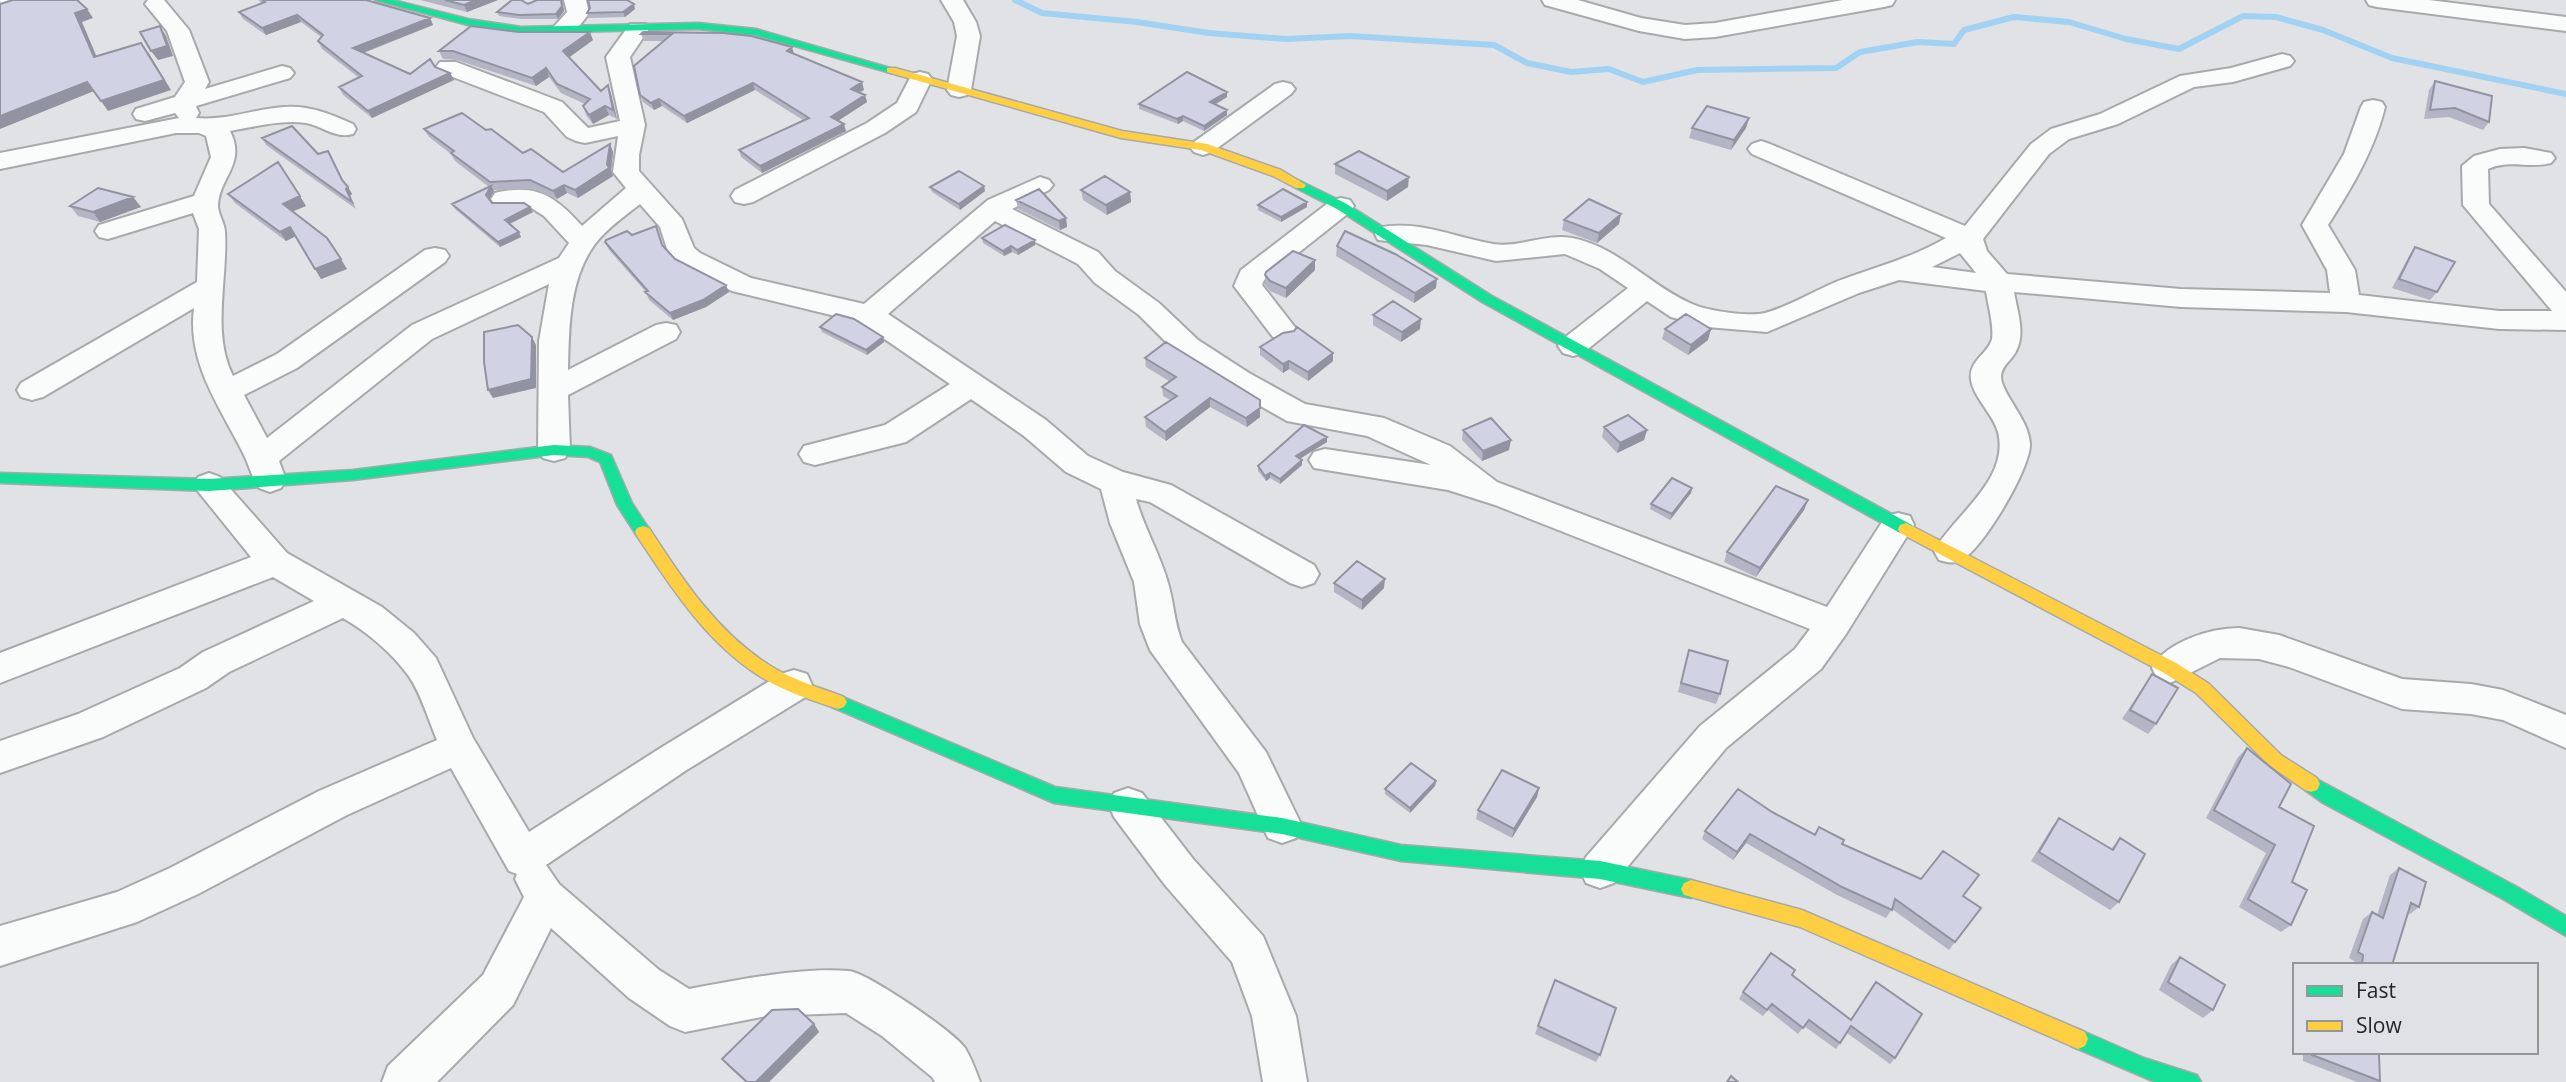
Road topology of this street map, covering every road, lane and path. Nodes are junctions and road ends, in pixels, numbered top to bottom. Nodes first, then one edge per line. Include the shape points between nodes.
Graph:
1 (380, 0) edge
2 (575, 0) edge
3 (952, 0) edge
4 (1553, 0) edge
5 (1884, 0) edge
6 (2377, 0) edge
7 (156, 4) dead end
8 (2566, 24) edge
9 (638, 29) junction
10 (561, 31) junction
11 (2282, 61) dead end
12 (448, 67) dead end
13 (282, 73) dead end
14 (920, 79) junction
15 (1283, 89) dead end
16 (959, 90) junction
17 (2373, 107) dead end
18 (196, 118) junction
19 (633, 125) junction
20 (344, 130) dead end
21 (1203, 147) junction
22 (1761, 149) dead end
23 (2542, 158) dead end
24 (0, 161) edge
25 (1040, 186) edge
26 (640, 190) junction
27 (744, 196) dead end
28 (504, 199) dead end
29 (206, 201) junction
30 (1341, 206) junction
31 (993, 210) junction
32 (108, 231) dead end
33 (1388, 234) junction
34 (1969, 238) junction
35 (577, 252) junction
36 (435, 256) dead end
37 (1898, 271) junction
38 (1999, 282) junction
39 (211, 286) junction
40 (1646, 288) junction
41 (2346, 303) junction
42 (2566, 309) edge
43 (869, 315) junction
44 (2566, 321) edge
45 (1283, 330) edge
46 (666, 332) dead end
47 (1573, 346) junction
48 (971, 383) junction
49 (32, 390) dead end
50 (554, 390) junction
51 (226, 392) junction
52 (554, 450) junction
53 (815, 454) dead end
54 (1325, 460) dead end
55 (266, 469) junction
56 (0, 478) edge
57 (1115, 482) junction
58 (209, 485) junction
59 (1485, 490) junction
60 (1898, 525) junction
61 (1951, 551) junction
62 (275, 562) junction
63 (1302, 574) dead end
64 (344, 602) junction
65 (1834, 624) junction
66 (0, 668) edge
67 (2170, 668) junction
68 (794, 685) junction
69 (2566, 732) edge
70 (459, 747) junction
71 (0, 757) edge
72 (1128, 805) junction
73 (1282, 826) junction
74 (523, 858) junction
75 (1600, 870) junction
76 (545, 897) junction
77 (2566, 927) edge
78 (0, 946) edge
79 (404, 1082) edge
80 (958, 1082) edge
81 (1285, 1082) edge
82 (2190, 1082) edge

1 - 10 street via 475,24
2 - 10 street via 578,13
3 - 16 street via 969,38
4 - 5 street via 1685,32
6 - 8 street
7 - 18 street via 178,30 197,82
9 - 10 street
9 - 14 street via 727,27
9 - 19 street via 618,57
11 - 34 street via 2188,81 2109,119 2060,134 2040,149
12 - 19 street via 552,107 585,136
13 - 18 street
14 - 16 street
14 - 27 street via 907,107 897,114
15 - 21 street
16 - 21 street via 1121,134
17 - 41 street via 2368,132 2315,225 2341,270
18 - 20 street via 313,116
18 - 24 street
18 - 29 street via 220,134 224,157
19 - 26 street via 626,172
21 - 30 street via 1277,173
22 - 34 street
23 - 42 street via 2518,153 2492,157 2475,166 2476,205
25 - 31 street
26 - 35 street
26 - 43 street via 673,225 682,252 701,265 742,285
28 - 35 street via 532,198 559,216
29 - 32 street
29 - 39 street via 212,229
30 - 33 street
30 - 45 street via 1251,276 1248,286
31 - 43 street
31 - 59 street via 1088,258 1188,347 1238,380 1298,413 1373,426 1438,454
33 - 40 street via 1427,237 1496,253 1570,246 1610,263
33 - 47 street via 1487,299
34 - 37 street
34 - 38 street via 1974,253
35 - 50 street via 554,324
35 - 55 street via 422,332
36 - 51 street via 287,361
37 - 38 street
37 - 40 street via 1767,323 1707,318 1681,310
38 - 41 street via 2181,298
38 - 61 street via 2007,336 2003,349 1988,365 1986,380 2011,426 2015,450 2001,485
39 - 49 street
39 - 51 street via 210,345 213,365
40 - 47 street
41 - 44 street via 2499,320
43 - 48 street
46 - 50 street
47 - 60 street
48 - 53 street via 895,434
48 - 57 street via 1077,464
50 - 52 street
51 - 55 street
52 - 55 street via 353,475
52 - 68 street via 590,452 606,459 625,505 716,633 765,671
54 - 59 street via 1450,479
55 - 58 street
56 - 58 street
57 - 63 street via 1160,493
57 - 73 street via 1168,650 1253,763
58 - 62 street
59 - 65 street
60 - 61 street
60 - 65 street
61 - 67 street
62 - 64 street
62 - 66 street
64 - 70 street via 370,617 423,668
64 - 71 street via 90,726
65 - 75 street via 1808,659 1713,737
67 - 69 street via 2212,643 2239,642 2284,652 2404,695 2480,699 2510,707
67 - 77 street via 2202,688 2275,760 2311,784
68 - 72 street via 1054,795
68 - 74 street
70 - 74 street
70 - 78 street via 333,803 123,909
72 - 73 street
72 - 81 street via 1248,950 1274,1016
73 - 75 street via 1401,853
74 - 76 street
75 - 82 street via 1802,919 2143,1068
76 - 79 street via 498,990
76 - 80 street via 645,984 685,1011 767,995 851,992 948,1061

